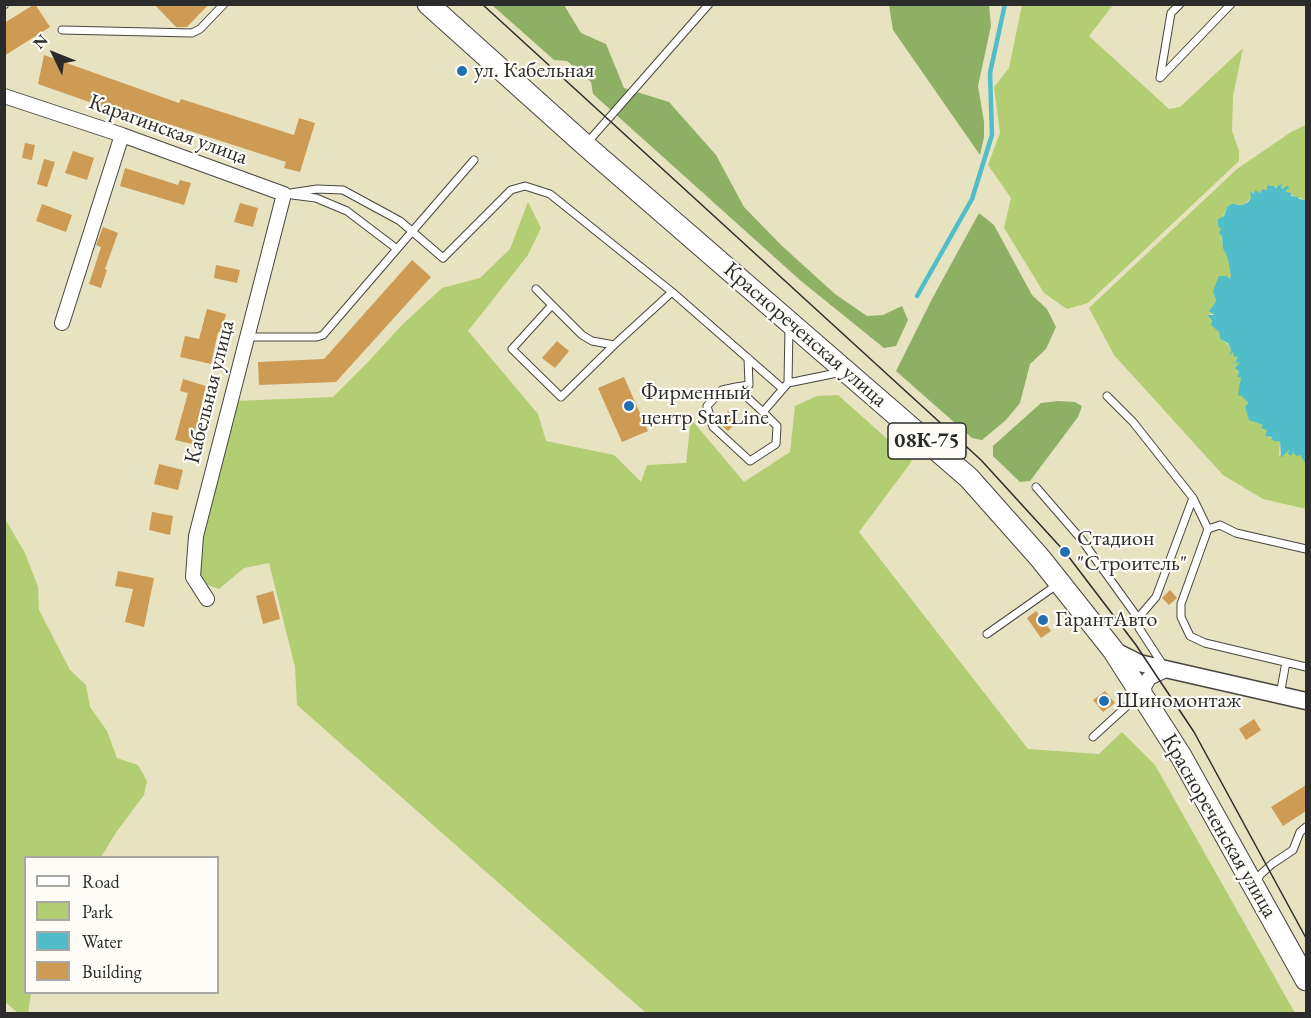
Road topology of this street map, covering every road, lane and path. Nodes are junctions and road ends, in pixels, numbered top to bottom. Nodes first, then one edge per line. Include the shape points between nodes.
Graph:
1 (224, 4) edge
2 (428, 4) edge
3 (709, 4) edge
4 (1180, 4) edge
5 (1231, 4) edge
6 (62, 30) dead end
7 (4, 96) edge
8 (122, 135) junction
9 (585, 145) junction
10 (474, 160) dead end
11 (284, 194) junction
12 (413, 231) junction
13 (397, 249) junction
14 (536, 289) dead end
15 (672, 292) junction
16 (552, 305) junction
17 (789, 321) junction
18 (62, 323) dead end
19 (246, 337) junction
20 (614, 345) junction
21 (748, 358) junction
22 (848, 371) junction
23 (786, 386) junction
24 (736, 387) junction
25 (1107, 396) dead end
26 (763, 412) junction
27 (1036, 487) dead end
28 (1193, 498) junction
29 (1208, 529) junction
30 (1306, 549) edge
31 (1060, 582) junction
32 (207, 599) dead end
33 (1138, 618) junction
34 (987, 633) dead end
35 (1113, 650) junction
36 (1286, 662) junction
37 (1306, 667) edge
38 (1166, 670) junction
39 (1280, 695) junction
40 (1143, 696) junction
41 (1306, 701) edge
42 (1093, 737) dead end
43 (1306, 827) edge
44 (1272, 864) junction
45 (1251, 871) junction
46 (1306, 980) edge

1 - 6 lane via 192,33
2 - 9 main road, Краснореченская улица / 08К-75
3 - 9 lane
4 - 5 lane via 1171,13 1160,78
7 - 8 street, Карагинская улица
8 - 11 street, Карагинская улица
8 - 18 street
9 - 17 main road, Краснореченская улица / 08К-75
10 - 12 lane
11 - 12 lane via 343,190
11 - 13 lane via 316,198 347,211
11 - 19 street, Кабельная улица
12 - 13 lane
12 - 15 lane via 443,258 511,190 525,186 550,194
13 - 19 lane via 323,335
14 - 16 lane
15 - 20 lane
15 - 21 lane
16 - 20 lane via 582,335
16 - 20 lane via 512,349 561,397
17 - 22 main road, Краснореченская улица / 08К-75
17 - 23 lane
19 - 32 street, Кабельная улица via 196,536 192,577
21 - 23 lane
21 - 24 lane via 749,385
22 - 23 lane
22 - 31 main road, Краснореченская улица / 08К-75 via 969,478
23 - 26 lane
24 - 26 lane
24 - 26 lane via 722,390 707,406 707,413 712,427 750,461 776,444 777,426
25 - 28 lane via 1133,422
27 - 33 lane via 1081,538
28 - 29 lane
28 - 33 lane via 1156,597
29 - 30 lane via 1220,525 1236,533
29 - 36 lane via 1181,604 1181,617 1190,636
31 - 34 lane
31 - 35 main road, Краснореченская улица / 08К-75
33 - 38 lane via 1139,628
35 - 38 street
35 - 40 main road, Краснореченская улица / 08К-75
36 - 37 lane
36 - 39 lane
38 - 39 street
38 - 40 street via 1149,678
39 - 41 street
40 - 42 lane
40 - 45 main road, Краснореченская улица / 08К-75
43 - 44 lane via 1293,850
44 - 45 lane
44 - 45 lane via 1260,875
45 - 46 main road, Краснореченская улица / 08К-75

